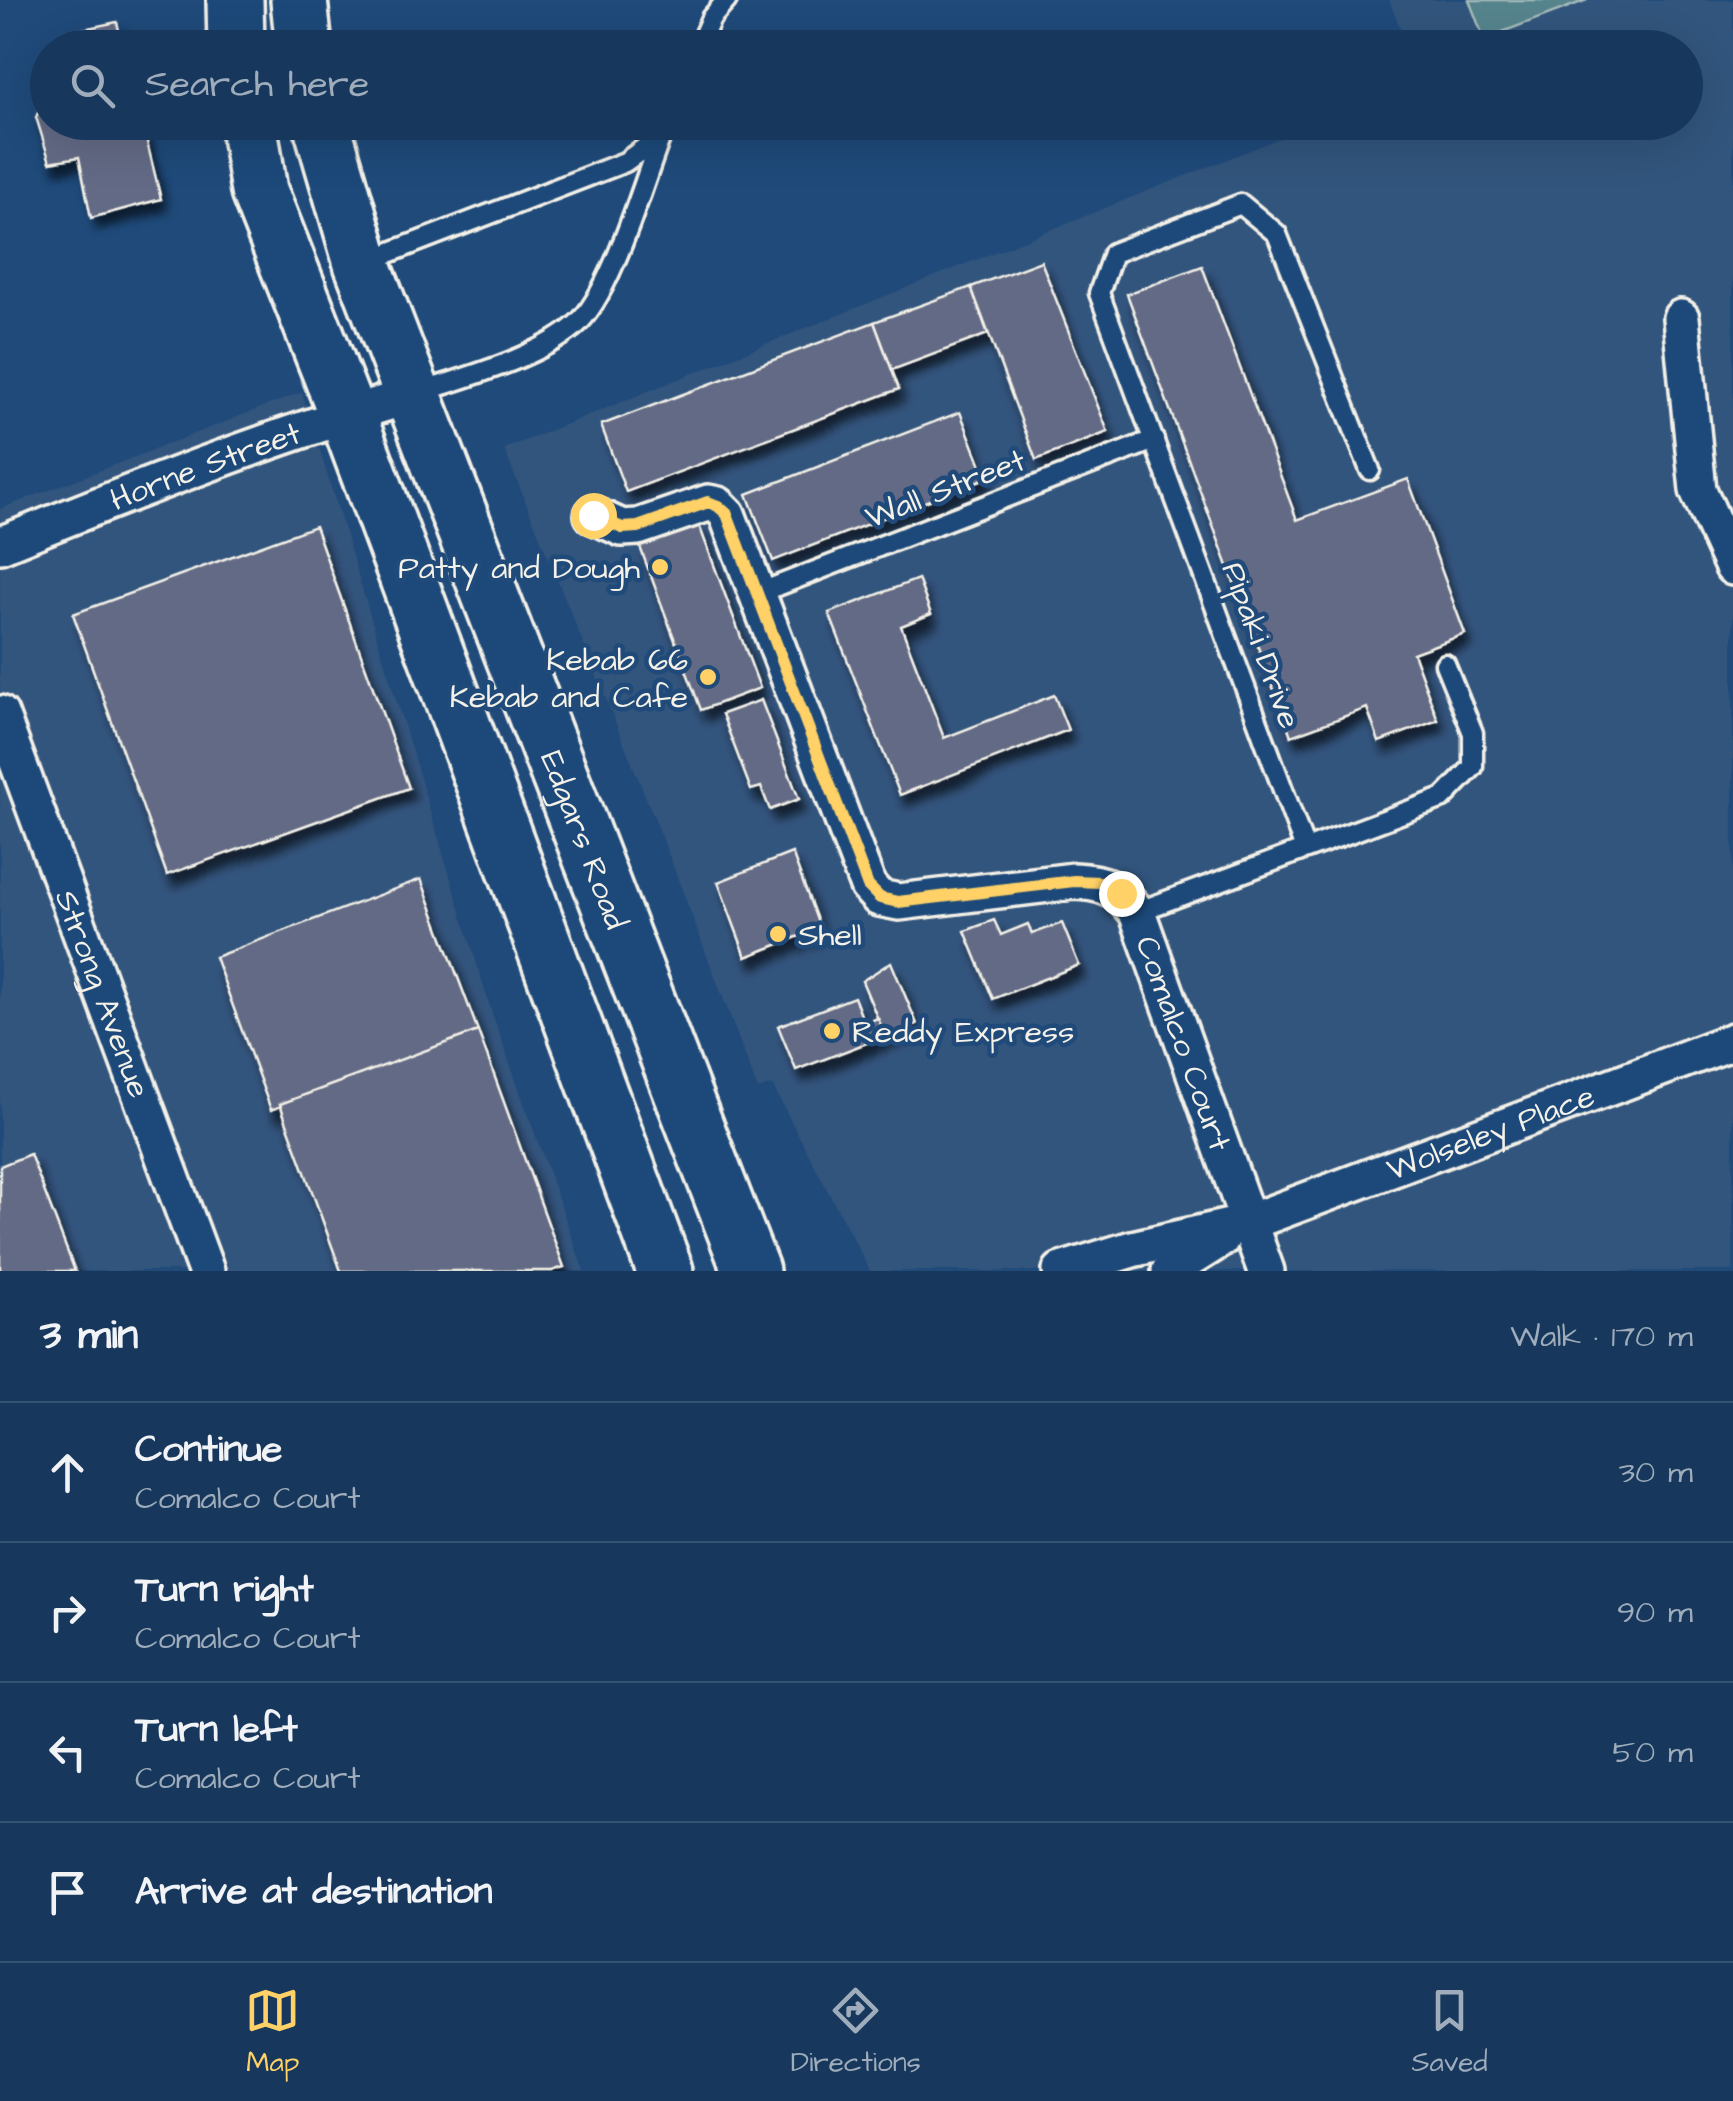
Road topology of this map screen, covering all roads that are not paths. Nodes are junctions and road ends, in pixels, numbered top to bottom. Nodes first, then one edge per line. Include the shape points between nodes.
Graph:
1 (235, 0) edge
2 (299, 0) edge
3 (727, 0) edge
4 (236, 30) edge
5 (302, 30) edge
6 (706, 30) edge
7 (251, 140) edge
8 (326, 140) edge
9 (651, 140) edge
10 (660, 140) edge
11 (362, 263) junction
12 (1681, 318) dead end
13 (413, 395) junction
14 (347, 414) junction
15 (1154, 440) junction
16 (1370, 470) dead end
17 (593, 515) dead end
18 (0, 545) edge
19 (1733, 566) edge
20 (758, 593) junction
21 (1446, 664) dead end
22 (0, 714) edge
23 (1305, 849) junction
24 (1137, 912) junction
25 (1733, 1041) edge
26 (1247, 1223) junction
27 (206, 1271) edge
28 (665, 1271) edge
29 (751, 1271) edge
30 (1061, 1271) edge
31 (1170, 1271) edge
32 (1266, 1271) edge

1 - 4 main road
2 - 5 main road
3 - 6 lane
7 - 14 main road via 259,192
8 - 11 main road, Edgars Road
9 - 11 lane via 624,162
10 - 13 lane via 608,278 577,325 538,348
11 - 13 main road, Edgars Road
12 - 19 street via 1698,490
13 - 14 street, Horne Street
13 - 29 main road, Edgars Road
14 - 18 street, Horne Street
14 - 28 main road
15 - 16 lane, Pipaki Drive via 1099,293 1113,253 1241,204 1277,234
15 - 20 lane, Wall Street
15 - 23 lane, Pipaki Drive
17 - 20 street, Comalco Court via 622,528 638,527 708,502 718,506
20 - 24 street, Comalco Court via 868,886 880,898 898,902 1100,882
21 - 23 lane via 1473,733 1473,767 1443,798
22 - 27 street, Strong Avenue
23 - 24 lane
24 - 26 street, Comalco Court
25 - 26 street, Wolseley Place
26 - 30 street, Wolseley Place
26 - 31 street, Wolseley Place
26 - 32 street, Comalco Court

